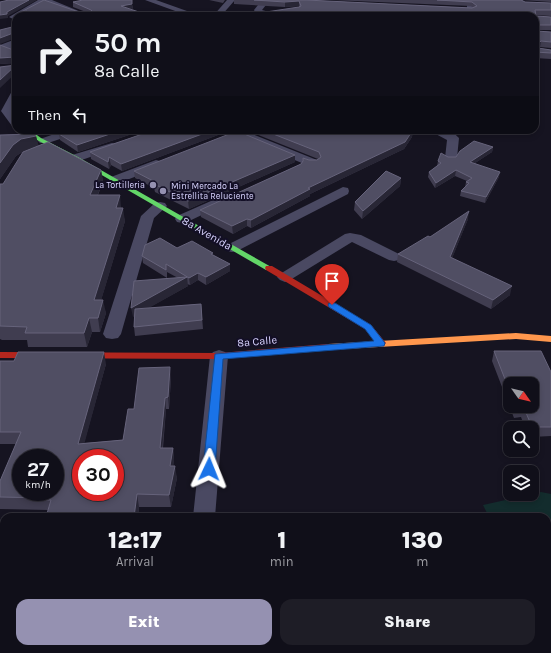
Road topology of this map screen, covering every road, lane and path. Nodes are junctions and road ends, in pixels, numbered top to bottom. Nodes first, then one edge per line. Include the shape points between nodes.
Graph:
1 (45, 0) edge
2 (149, 0) edge
3 (231, 0) edge
4 (266, 0) edge
5 (471, 0) edge
6 (64, 6) junction
7 (22, 12) edge
8 (54, 12) edge
9 (78, 12) edge
10 (185, 12) edge
11 (220, 12) edge
12 (259, 12) edge
13 (469, 12) edge
14 (12, 44) edge
15 (12, 50) edge
16 (32, 134) edge
17 (63, 134) edge
18 (230, 134) edge
19 (444, 134) edge
20 (18, 139) edge
21 (42, 140) junction
22 (125, 142) edge
23 (56, 147) junction
24 (38, 152) edge
25 (76, 158) junction
26 (450, 158) edge
27 (165, 160) edge
28 (313, 163) edge
29 (115, 180) junction
30 (343, 191) dead end
31 (231, 196) edge
32 (160, 206) junction
33 (182, 218) junction
34 (232, 248) junction
35 (394, 257) dead end
36 (285, 276) junction
37 (537, 329) dead end
38 (112, 334) dead end
39 (516, 336) junction
40 (551, 339) edge
41 (381, 343) junction
42 (0, 355) edge
43 (219, 356) junction
44 (204, 513) edge

1 - 6 street
1 - 7 street
2 - 10 street
3 - 11 street
4 - 12 street
5 - 13 street
6 - 8 street
6 - 9 street
14 - 15 street via 3,47
16 - 21 street, 8a Avenida
17 - 21 street
18 - 28 street
19 - 26 street via 453,138
20 - 21 street
21 - 23 street, 8a Avenida
22 - 25 street
23 - 24 street
23 - 25 street, 8a Avenida
25 - 29 street, 8a Avenida
27 - 29 street
29 - 32 street, 8a Avenida
30 - 34 street
31 - 33 street
32 - 33 street, 8a Avenida
32 - 38 street via 148,216
33 - 34 street, 8a Avenida
34 - 36 street, 8a Avenida
35 - 36 street via 350,237
36 - 41 street, 8a Avenida via 368,327
37 - 39 street, 8a Calle
39 - 40 street, 8a Calle
39 - 41 street, 8a Calle
41 - 43 street, 8a Calle
42 - 43 street, 8a Calle
43 - 44 street

